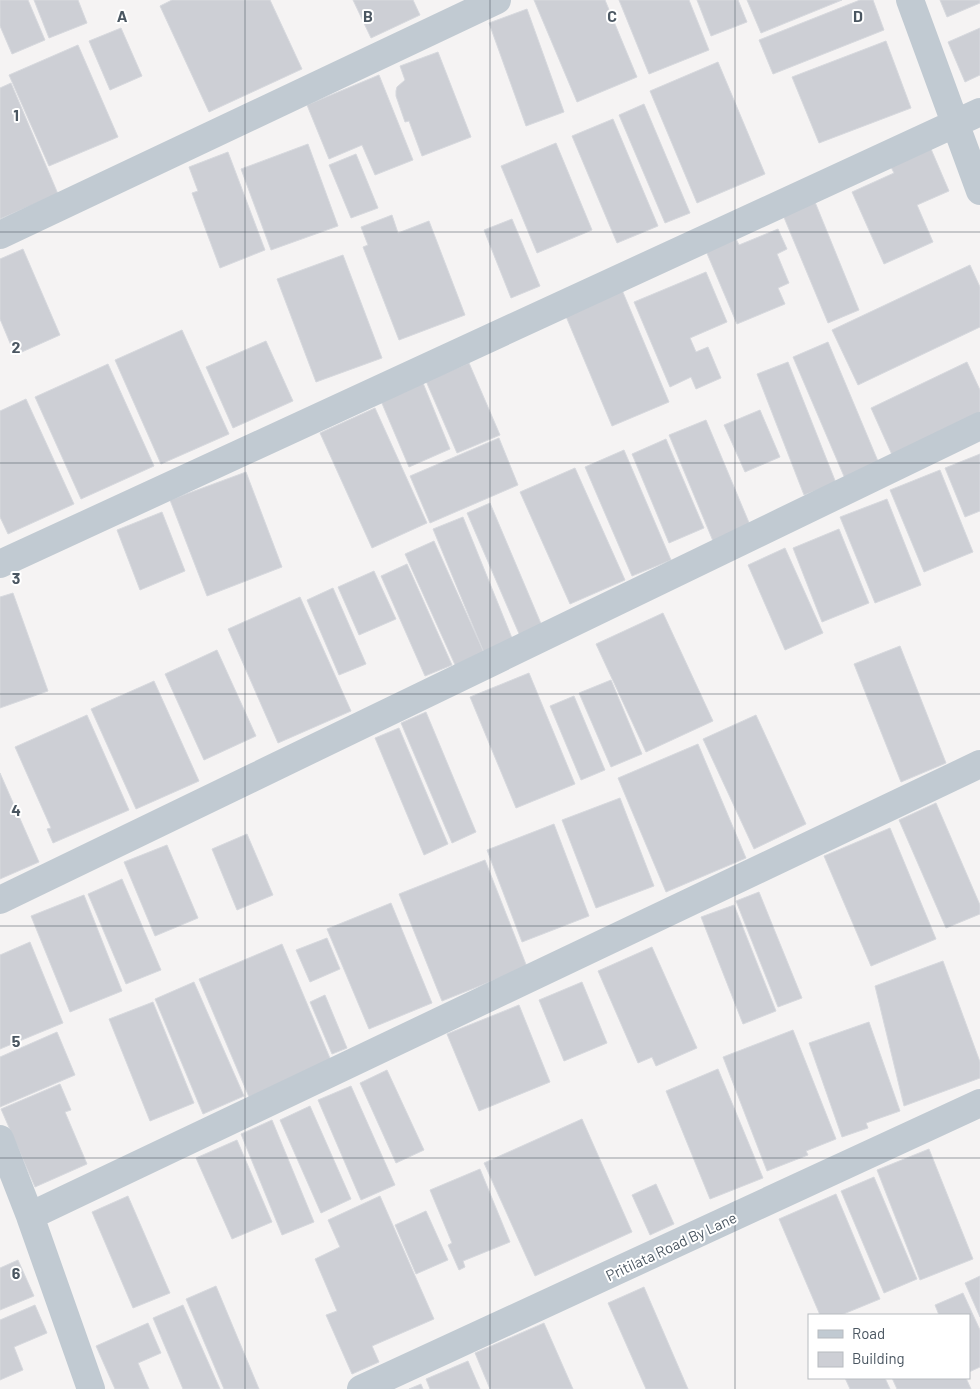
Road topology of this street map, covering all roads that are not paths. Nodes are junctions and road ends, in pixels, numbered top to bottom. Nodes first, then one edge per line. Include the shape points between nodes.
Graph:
1 (497, 0) edge
2 (910, 0) edge
3 (980, 112) edge
4 (955, 124) junction
5 (980, 191) edge
6 (0, 234) edge
7 (980, 426) edge
8 (0, 564) edge
9 (980, 764) edge
10 (0, 900) edge
11 (980, 1103) edge
12 (0, 1140) edge
13 (30, 1216) junction
14 (91, 1389) edge
15 (361, 1389) edge

1 - 6 street
2 - 4 street
3 - 4 street
4 - 5 street
4 - 8 street
7 - 10 street
9 - 13 street
11 - 15 street, Pritilata Road By Lane
12 - 13 street
13 - 14 street

